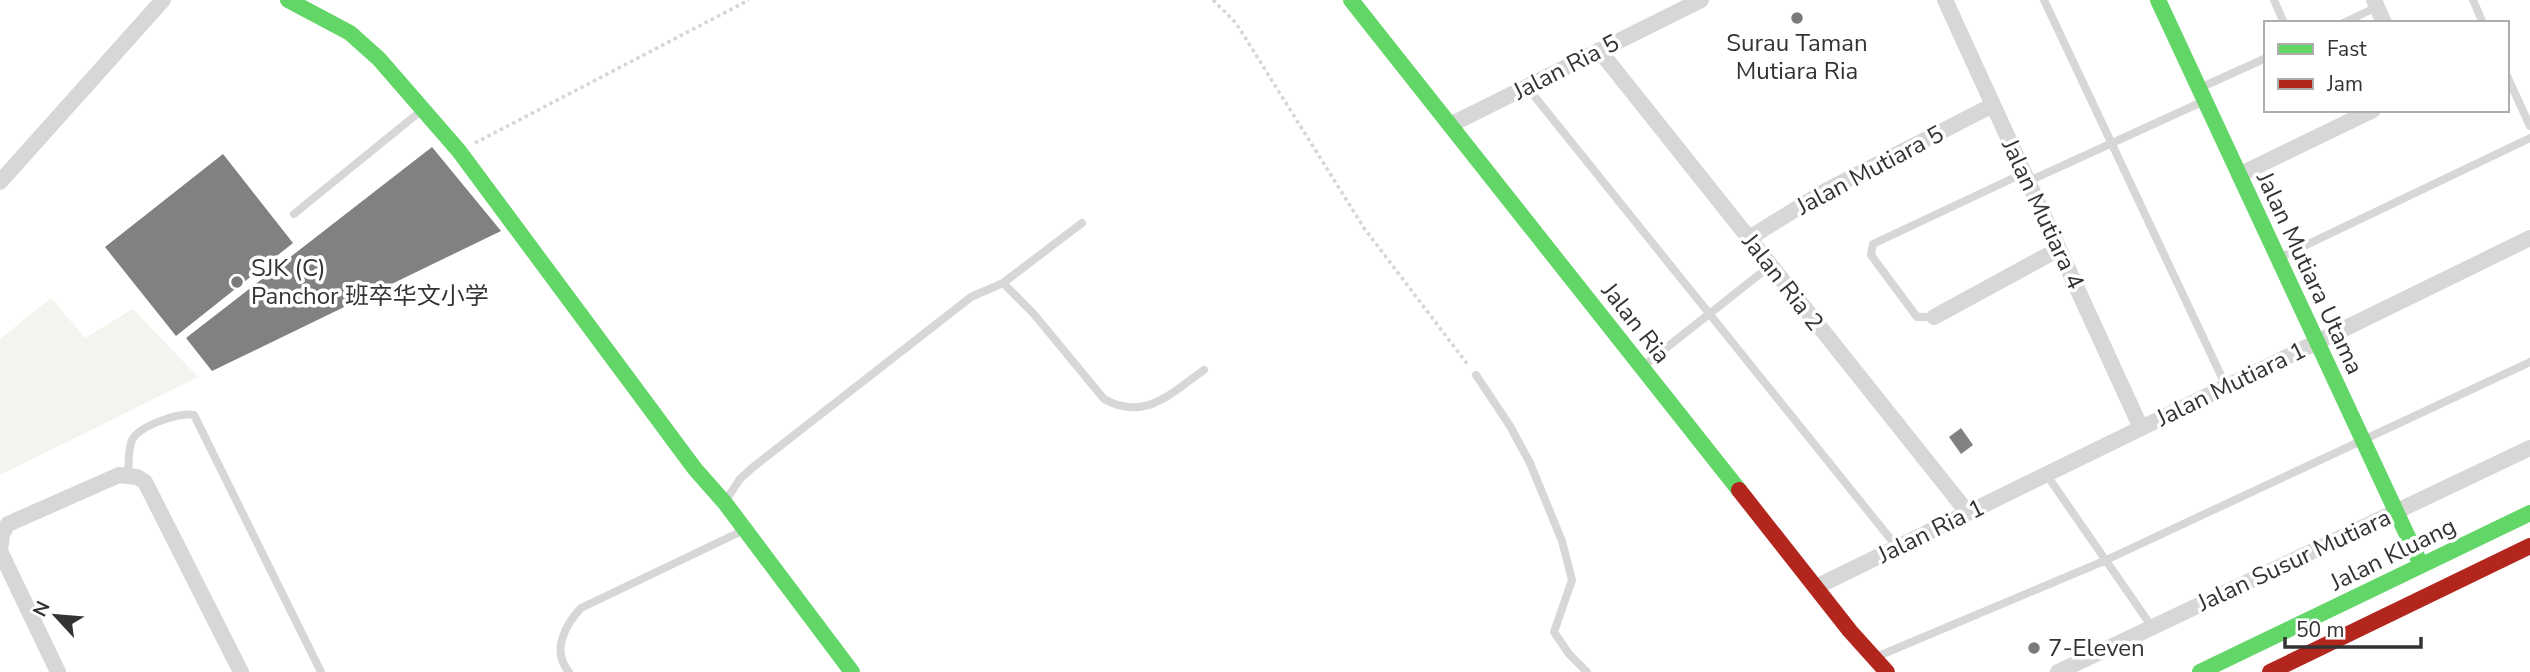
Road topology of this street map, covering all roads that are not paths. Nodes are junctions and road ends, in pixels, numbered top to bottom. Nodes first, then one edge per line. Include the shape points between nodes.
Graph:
1 (163, 0) edge
2 (288, 0) edge
3 (1701, 0) edge
4 (1945, 0) edge
5 (2044, 0) edge
6 (2158, 0) edge
7 (2274, 0) edge
8 (2473, 0) edge
9 (1355, 1) edge
10 (310, 4) edge
11 (1679, 4) edge
12 (2375, 4) edge
13 (2283, 21) edge
14 (2346, 21) edge
15 (2383, 21) edge
16 (2482, 21) edge
17 (1600, 50) junction
18 (2264, 59) edge
19 (2509, 80) edge
20 (1527, 87) junction
21 (2202, 95) junction
22 (1993, 105) junction
23 (423, 108) junction
24 (2369, 112) edge
25 (1450, 125) junction
26 (2530, 126) edge
27 (2530, 138) edge
28 (2112, 143) junction
29 (2239, 175) junction
30 (2026, 177) junction
31 (0, 182) edge
32 (294, 214) dead end
33 (1082, 223) dead end
34 (1749, 238) junction
35 (2530, 238) edge
36 (2059, 249) junction
37 (2278, 258) junction
38 (1770, 266) junction
39 (1003, 283) junction
40 (1709, 314) junction
41 (1934, 317) joint
42 (2317, 342) junction
43 (2530, 362) edge
44 (1642, 367) junction
45 (1204, 370) dead end
46 (1476, 375) road end
47 (2226, 386) junction
48 (2141, 428) junction
49 (2363, 440) junction
50 (2530, 448) edge
51 (2046, 474) junction
52 (128, 475) junction
53 (725, 503) junction
54 (2396, 512) junction
55 (1968, 513) junction
56 (2530, 513) edge
57 (745, 529) junction
58 (2530, 546) edge
59 (1897, 547) junction
60 (2104, 561) junction
61 (2421, 565) junction
62 (1816, 587) junction
63 (2152, 627) junction
64 (1874, 658) junction
65 (58, 672) edge
66 (241, 672) edge
67 (321, 672) edge
68 (569, 672) edge
69 (852, 672) edge
70 (1587, 672) edge
71 (1887, 672) edge
72 (2058, 672) edge
73 (2200, 672) edge
74 (2270, 672) edge

1 - 31 street
2 - 10 main road
3 - 11 street, Jalan Ria 5
4 - 22 street, Jalan Mutiara 4
5 - 28 lane
6 - 21 main road, Jalan Mutiara Utama
7 - 13 lane
8 - 16 lane
9 - 25 main road, Jalan Ria
10 - 23 main road via 350,33
11 - 17 street, Jalan Ria 5
12 - 14 lane
12 - 15 street
17 - 20 street, Jalan Ria 5
17 - 34 street, Jalan Ria 2
18 - 21 lane
19 - 26 lane
20 - 25 street, Jalan Ria 5
20 - 40 lane
21 - 28 lane
21 - 29 main road, Jalan Mutiara Utama
22 - 30 street, Jalan Mutiara 4
22 - 34 street, Jalan Mutiara 5 via 1827,190
23 - 32 lane
23 - 53 main road
24 - 29 street
25 - 44 main road, Jalan Ria
27 - 37 lane
28 - 30 lane
28 - 47 lane
29 - 37 main road, Jalan Mutiara Utama
30 - 36 street, Jalan Mutiara 4
30 - 41 lane via 1873,244 1871,255 1917,317
33 - 39 lane
34 - 38 street, Jalan Ria 2
35 - 42 street, Jalan Mutiara 1
36 - 41 street
36 - 48 street, Jalan Mutiara 4
37 - 42 main road, Jalan Mutiara Utama
38 - 40 lane
38 - 55 street, Jalan Ria 2
39 - 45 lane via 1104,400 1118,407 1152,406
39 - 53 lane via 971,297 752,468
40 - 44 lane
40 - 59 lane
42 - 47 street, Jalan Mutiara 1
42 - 49 main road, Jalan Mutiara Utama
43 - 49 lane
44 - 62 main road, Jalan Ria
46 - 70 lane via 1510,426 1551,510 1572,580 1554,632
47 - 48 street, Jalan Mutiara 1
48 - 51 street, Jalan Mutiara 1
49 - 54 main road, Jalan Mutiara Utama
49 - 60 lane
50 - 54 street, Jalan Susur Mutiara
51 - 55 street, Jalan Ria 1
51 - 60 lane
52 - 65 street via 9,524 2,534 0,551
52 - 66 street via 145,482
52 - 67 lane via 132,440 142,430 186,413 194,415
53 - 57 main road
54 - 61 main road, Jalan Mutiara Utama
54 - 63 street, Jalan Susur Mutiara
55 - 59 street, Jalan Ria 1
56 - 61 main road, Jalan Kluang
57 - 68 lane via 581,608 566,624 561,645 563,665
57 - 69 main road
58 - 74 main road
59 - 62 street, Jalan Ria 1
60 - 63 lane
60 - 64 lane
61 - 73 main road, Jalan Kluang
62 - 64 main road, Jalan Ria
63 - 72 street, Jalan Susur Mutiara
64 - 71 main road, Jalan Ria

